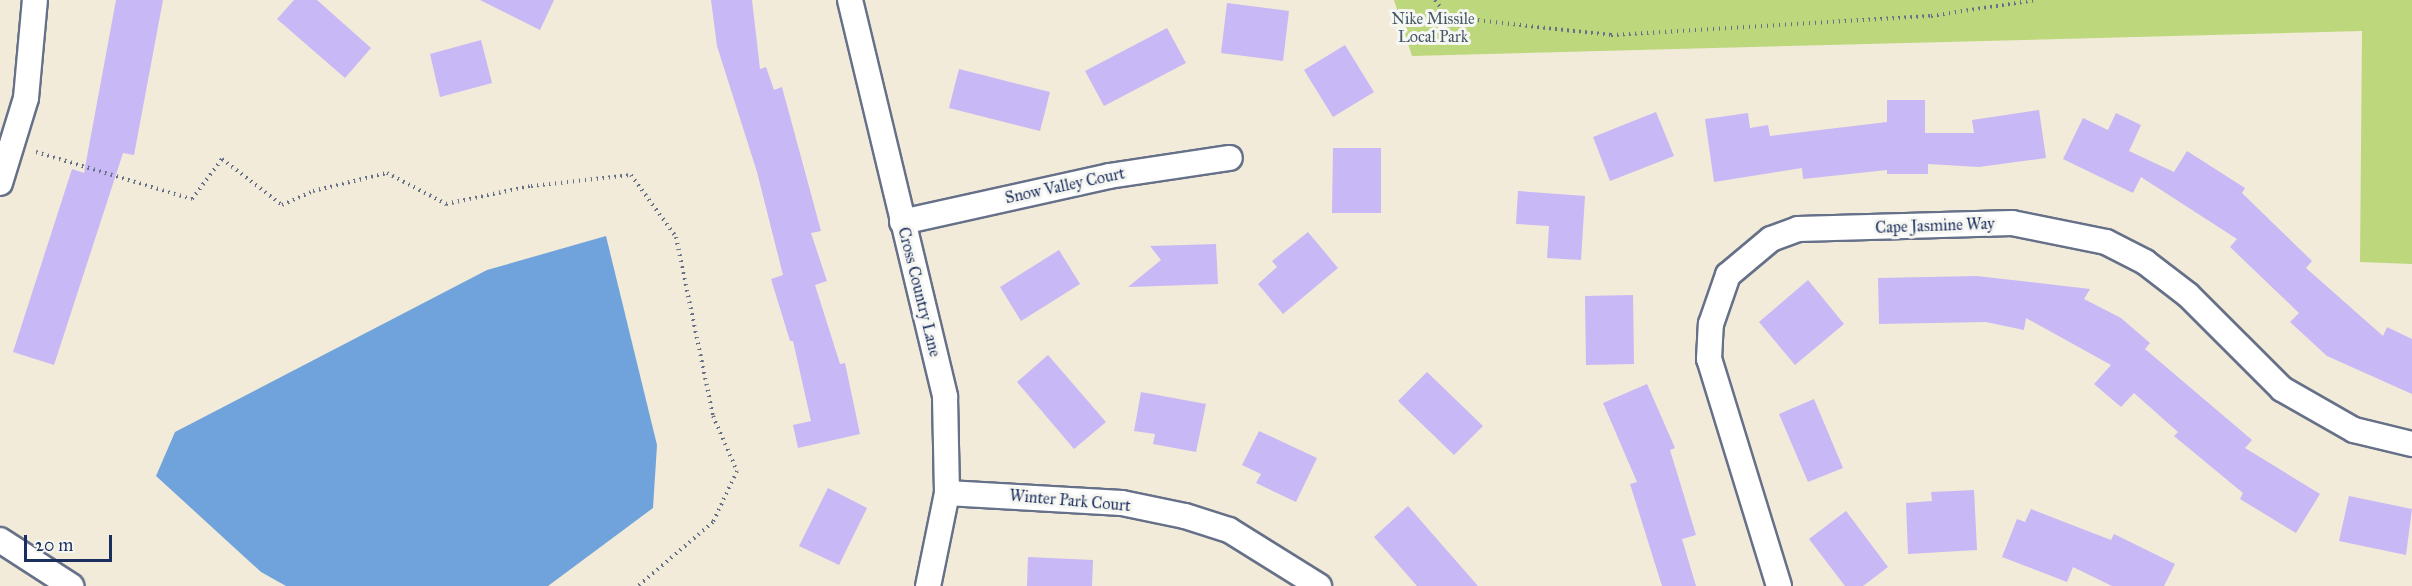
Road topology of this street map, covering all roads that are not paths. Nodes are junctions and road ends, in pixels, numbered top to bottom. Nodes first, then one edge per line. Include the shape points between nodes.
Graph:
1 (35, 0) edge
2 (850, 0) edge
3 (1230, 158) dead end
4 (0, 183) edge
5 (902, 222) junction
6 (2412, 444) edge
7 (947, 493) junction
8 (0, 540) edge
9 (71, 586) edge
10 (928, 586) edge
11 (1319, 586) edge
12 (1779, 586) edge

1 - 4 street via 26,98
2 - 5 street, Cross Country Lane
3 - 5 street, Snow Valley Court via 1109,176
5 - 7 street, Cross Country Lane via 945,397
6 - 12 street, Cape Jasmine Way via 2354,430 2282,389 2188,295 2145,262 2106,242 2012,223 1798,229 1771,239 1728,275 1711,324 1709,359
7 - 10 street, Cross Country Lane
7 - 11 street, Winter Park Court via 1122,503 1185,516 1229,530
8 - 9 street

